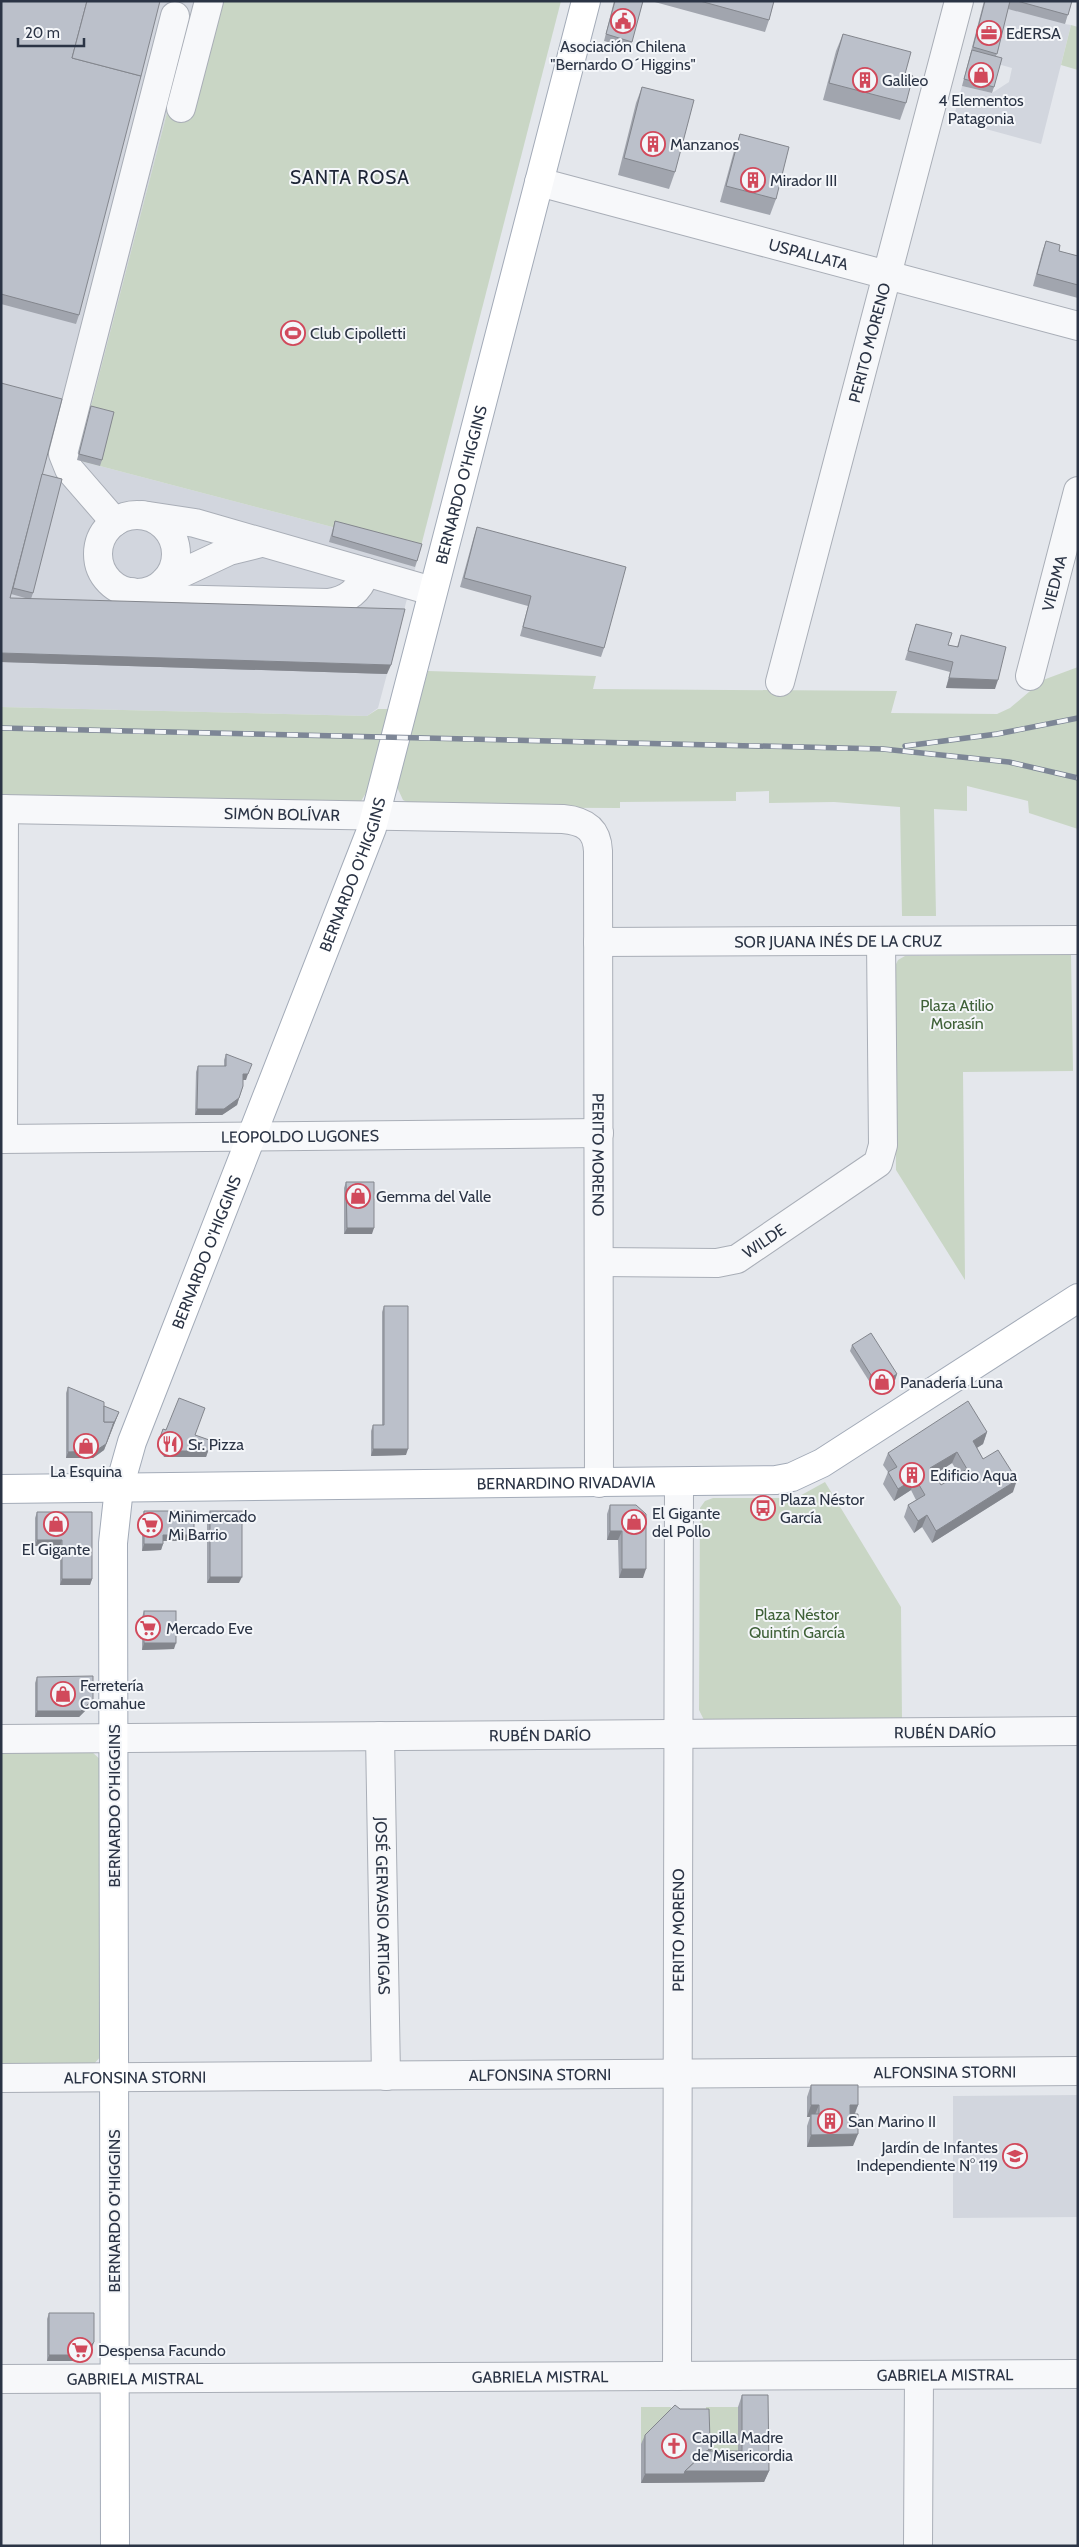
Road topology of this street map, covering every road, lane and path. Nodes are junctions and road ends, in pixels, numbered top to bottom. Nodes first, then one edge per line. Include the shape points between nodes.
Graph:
1 (209, 1) edge
2 (586, 1) edge
3 (959, 1) edge
4 (175, 16) dead end
5 (181, 108) dead end
6 (539, 182) junction
7 (887, 275) junction
8 (1078, 326) edge
9 (1078, 491) edge
10 (142, 515) junction
11 (115, 522) junction
12 (263, 543) junction
13 (366, 572) junction
14 (165, 581) junction
15 (432, 591) junction
16 (131, 592) junction
17 (1030, 676) dead end
18 (780, 682) dead end
19 (2, 809) edge
20 (376, 816) junction
21 (590, 828) joint
22 (881, 940) junction
23 (1078, 940) edge
24 (598, 942) junction
25 (599, 1133) junction
26 (252, 1137) junction
27 (2, 1139) edge
28 (599, 1262) junction
29 (1078, 1298) edge
30 (599, 1483) junction
31 (679, 1483) junction
32 (119, 1488) junction
33 (1, 1489) edge
34 (1078, 1731) edge
35 (678, 1734) junction
36 (380, 1736) junction
37 (1, 1738) edge
38 (114, 1738) junction
39 (1078, 2071) edge
40 (677, 2073) junction
41 (386, 2076) junction
42 (1, 2078) edge
43 (114, 2078) junction
44 (1078, 2374) edge
45 (919, 2375) junction
46 (677, 2376) junction
47 (115, 2378) junction
48 (1, 2379) edge
49 (115, 2546) edge
50 (918, 2546) edge

1 - 5 street
2 - 6 main road, BERNARDO O'HIGGINS
3 - 7 street, PERITO MORENO
4 - 11 street via 63,454 69,469
6 - 7 street, USPALLATA
6 - 15 main road, BERNARDO O'HIGGINS
7 - 8 street, USPALLATA
7 - 18 street, PERITO MORENO
9 - 17 street, VIEDMA
10 - 11 street via 123,517
10 - 12 street via 186,521
10 - 14 street via 160,522 172,536 175,564
11 - 16 street via 103,535 99,562 108,579 122,590
12 - 13 street
12 - 14 street via 229,551
13 - 15 street
13 - 16 street via 353,594 328,603 170,599
14 - 16 street via 149,591
15 - 20 main road, BERNARDO O'HIGGINS
19 - 20 street, SIMÓN BOLÍVAR
19 - 27 street
20 - 21 street, SIMÓN BOLÍVAR via 571,820
20 - 26 main road, BERNARDO O'HIGGINS
21 - 24 street, PERITO MORENO via 596,836 598,851
22 - 23 street, SOR JUANA INÉS DE LA CRUZ
22 - 24 street, SOR JUANA INÉS DE LA CRUZ
22 - 28 street, WILDE via 883,1145 880,1159 871,1170 737,1259 718,1263
24 - 25 street, PERITO MORENO
25 - 26 street, LEOPOLDO LUGONES
25 - 28 street, PERITO MORENO
26 - 27 street, LEOPOLDO LUGONES
26 - 32 main road, BERNARDO O'HIGGINS via 132,1442
28 - 30 street, PERITO MORENO
29 - 31 main road, BERNARDINO RIVADAVIA via 808,1470 776,1480
30 - 31 main road, BERNARDINO RIVADAVIA
30 - 32 main road, BERNARDINO RIVADAVIA
31 - 35 street, PERITO MORENO
32 - 33 main road, BERNARDINO RIVADAVIA
32 - 38 main road, BERNARDO O'HIGGINS via 113,1543
34 - 35 street, RUBÉN DARÍO
35 - 36 street, RUBÉN DARÍO
35 - 40 street, PERITO MORENO
36 - 38 street, RUBÉN DARÍO
36 - 41 street, JOSÉ GERVASIO ARTIGAS
37 - 38 street, RUBÉN DARÍO
38 - 43 main road, BERNARDO O'HIGGINS
39 - 40 street, ALFONSINA STORNI
40 - 41 street, ALFONSINA STORNI
40 - 46 street, PERITO MORENO
41 - 43 street, ALFONSINA STORNI
42 - 43 street, ALFONSINA STORNI
43 - 47 main road, BERNARDO O'HIGGINS
44 - 45 street, GABRIELA MISTRAL
45 - 46 street, GABRIELA MISTRAL
45 - 50 street
46 - 47 street, GABRIELA MISTRAL
47 - 48 street, GABRIELA MISTRAL
47 - 49 main road, BERNARDO O'HIGGINS

